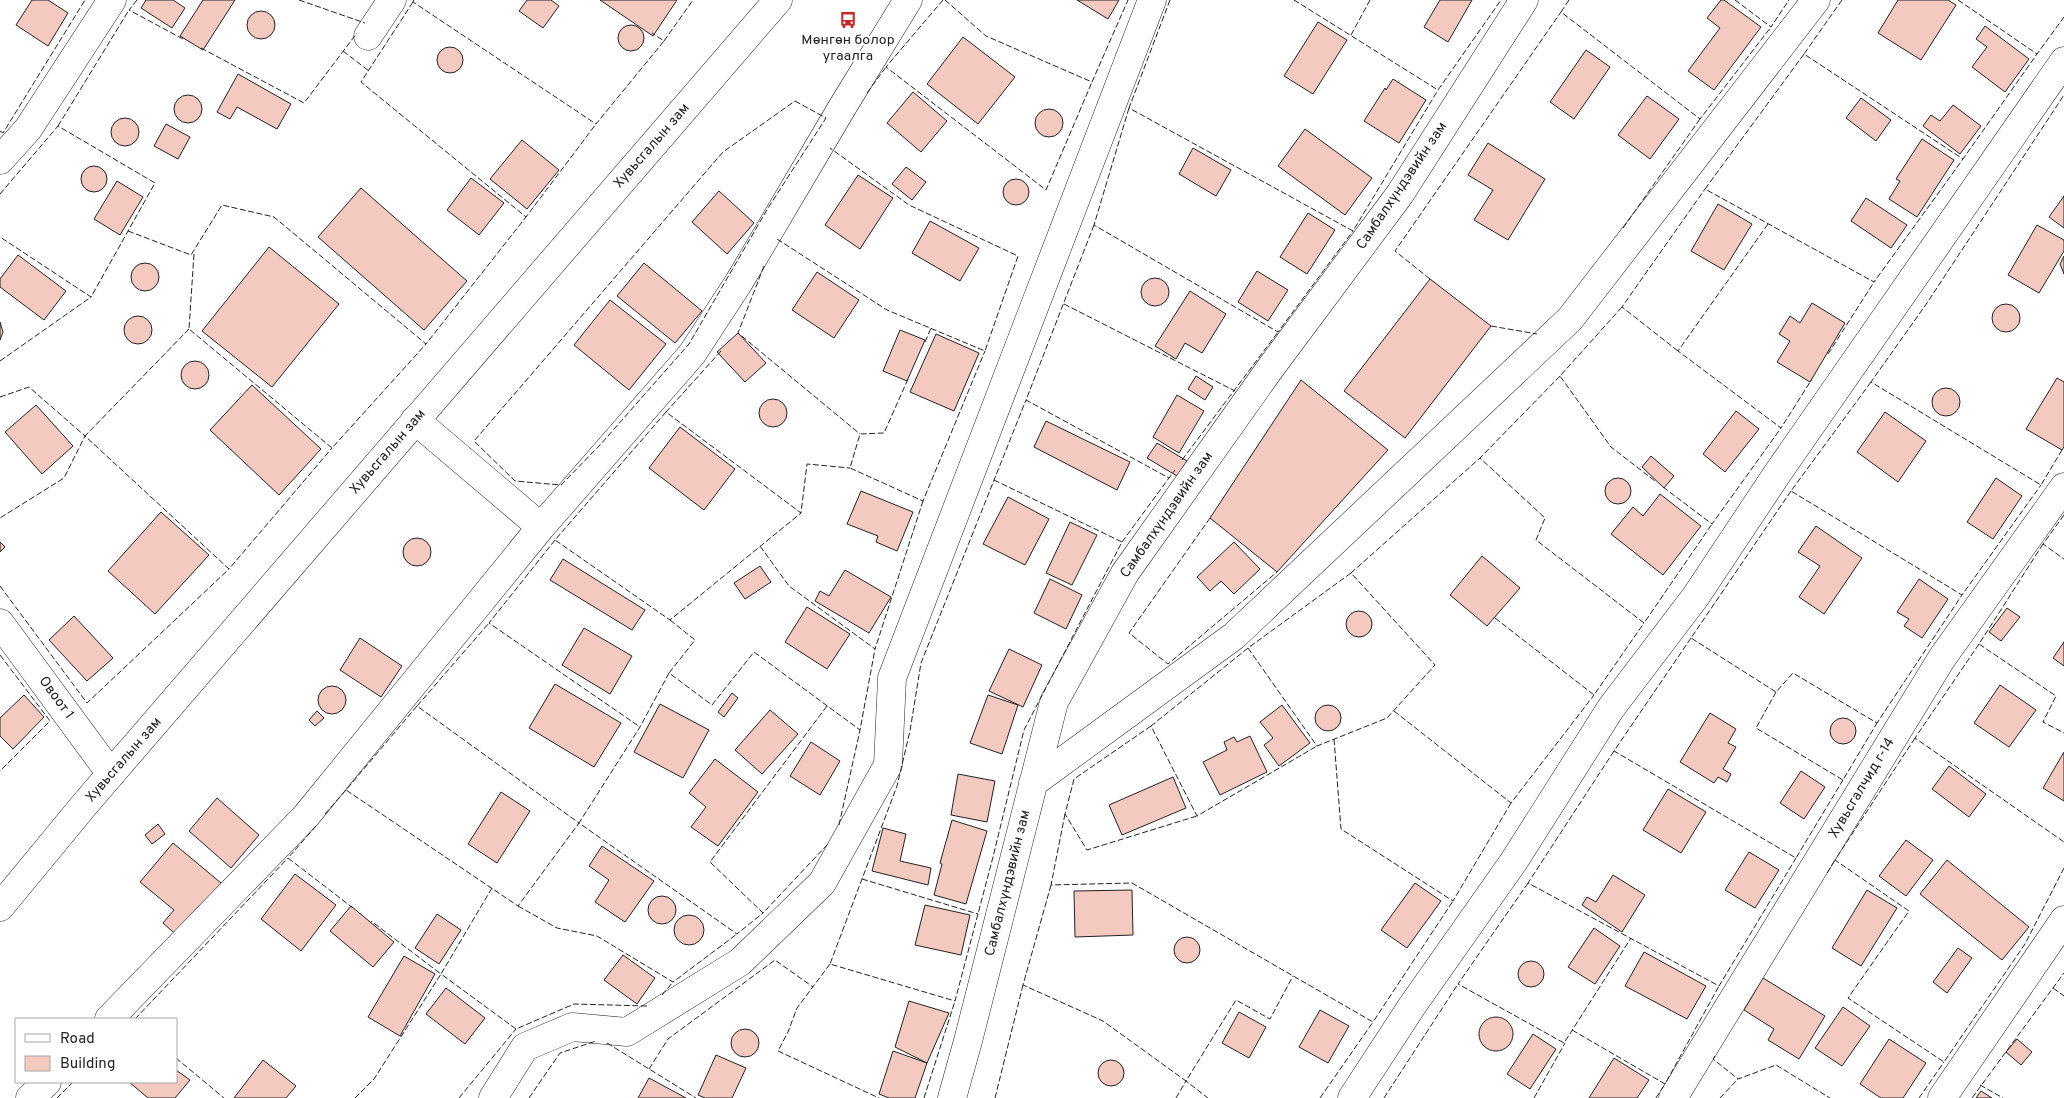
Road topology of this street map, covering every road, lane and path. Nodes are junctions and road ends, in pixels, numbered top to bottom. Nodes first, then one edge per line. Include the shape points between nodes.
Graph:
1 (112, 0) edge
2 (392, 0) edge
3 (778, 0) edge
4 (908, 0) edge
5 (1152, 0) edge
6 (1524, 0) edge
7 (1816, 0) edge
8 (368, 36) dead end
9 (2064, 61) edge
10 (0, 160) edge
11 (415, 420) junction
12 (2064, 487) edge
13 (541, 527) junction
14 (0, 623) edge
15 (111, 774) junction
16 (1033, 783) junction
17 (0, 907) edge
18 (2064, 920) edge
19 (110, 1018) edge
20 (46, 1083) edge
21 (30, 1098) edge
22 (492, 1098) edge
23 (952, 1098) edge
24 (1352, 1098) edge
25 (1673, 1098) edge
26 (1942, 1098) edge

1 - 10 street via 28,129
2 - 8 street
3 - 11 street, Хувьсгалын зам
4 - 13 street via 739,282 692,354
5 - 22 street via 892,678 888,765 822,883 740,962 627,1032 572,1027 525,1048
6 - 16 street, Самбалхүндэвийн зам via 1400,194 1269,370 1125,573 1054,702
7 - 16 street via 1570,319 1234,636
9 - 24 street via 1696,596 1611,708 1514,861
11 - 13 street
11 - 15 street, Хувьсгалын зам
12 - 25 street, Хувьсгалчид г-14 via 1942,658
13 - 19 street via 306,816
14 - 15 street, Овоот 1
15 - 17 street, Хувьсгалын зам
16 - 23 street, Самбалхүндэвийн зам
18 - 26 street
20 - 21 street

